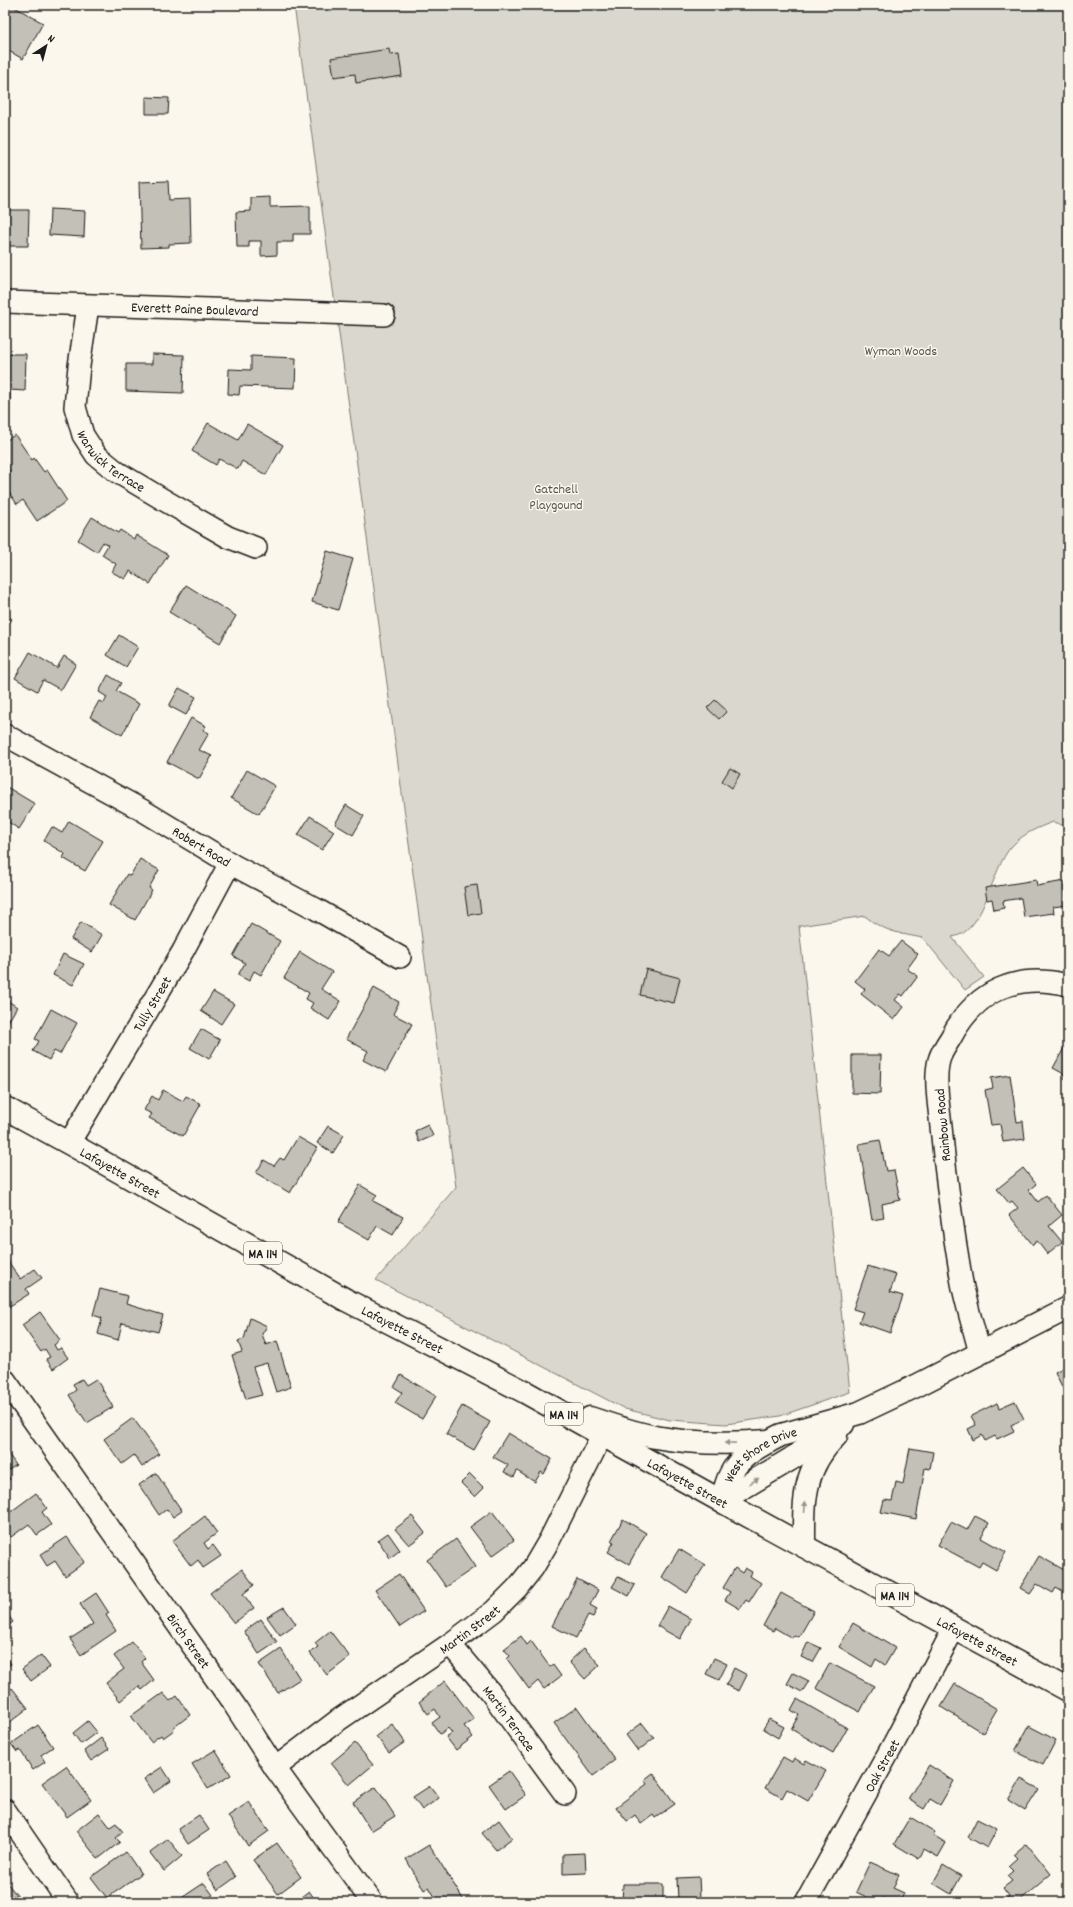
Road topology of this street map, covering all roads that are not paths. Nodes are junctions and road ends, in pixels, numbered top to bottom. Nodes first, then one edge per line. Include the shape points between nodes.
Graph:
1 (5, 302) edge
2 (88, 306) junction
3 (384, 315) dead end
4 (256, 548) dead end
5 (5, 734) edge
6 (230, 863) junction
7 (400, 957) dead end
8 (1068, 985) edge
9 (5, 1108) edge
10 (70, 1143) junction
11 (1068, 1308) edge
12 (980, 1353) junction
13 (5, 1380) edge
14 (544, 1402) junction
15 (858, 1413) junction
16 (602, 1435) junction
17 (769, 1441) junction
18 (721, 1501) junction
19 (804, 1546) junction
20 (954, 1628) junction
21 (450, 1644) junction
22 (1068, 1690) edge
23 (275, 1768) junction
24 (565, 1794) dead end
25 (5, 1810) edge
26 (68, 1902) edge
27 (372, 1902) edge
28 (806, 1902) edge

1 - 2 street, Everett Paine Boulevard
2 - 3 street, Everett Paine Boulevard
2 - 4 street, Warwick Terrace via 75,407 83,436 96,455 117,472 169,503 228,536
5 - 6 street, Robert Road via 142,810
6 - 7 street, Robert Road via 316,908
6 - 10 street, Tully Street via 183,951
8 - 12 street, Rainbow Road via 1054,981 1013,982 989,994 970,1010 955,1029 939,1060 938,1087 947,1186 963,1284
9 - 10 main road, Lafayette Street / MA 114
10 - 14 main road, Lafayette Street / MA 114 via 346,1300
11 - 12 main road, West Shore Drive
12 - 15 main road, West Shore Drive
13 - 23 street, Birch Street
14 - 16 main road, Lafayette Street / MA 114
17 -> 14 main road via 694,1443 654,1437
15 - 17 main road, West Shore Drive via 781,1435
18 -> 15 main road, West Shore Drive via 791,1459
19 -> 15 main road via 804,1508 809,1475 825,1447
16 - 18 main road, Lafayette Street / MA 114
16 - 21 street, Martin Street via 533,1568 494,1611
17 - 18 main road, West Shore Drive via 742,1459 731,1473
18 - 19 main road, Lafayette Street / MA 114
19 - 20 main road, Lafayette Street / MA 114
20 - 22 main road, Lafayette Street / MA 114
20 - 28 street, Oak Street
21 - 23 street, Martin Street via 337,1721
21 - 24 street, Martin Terrace via 491,1693
23 - 27 street, Birch Street
25 - 26 street

